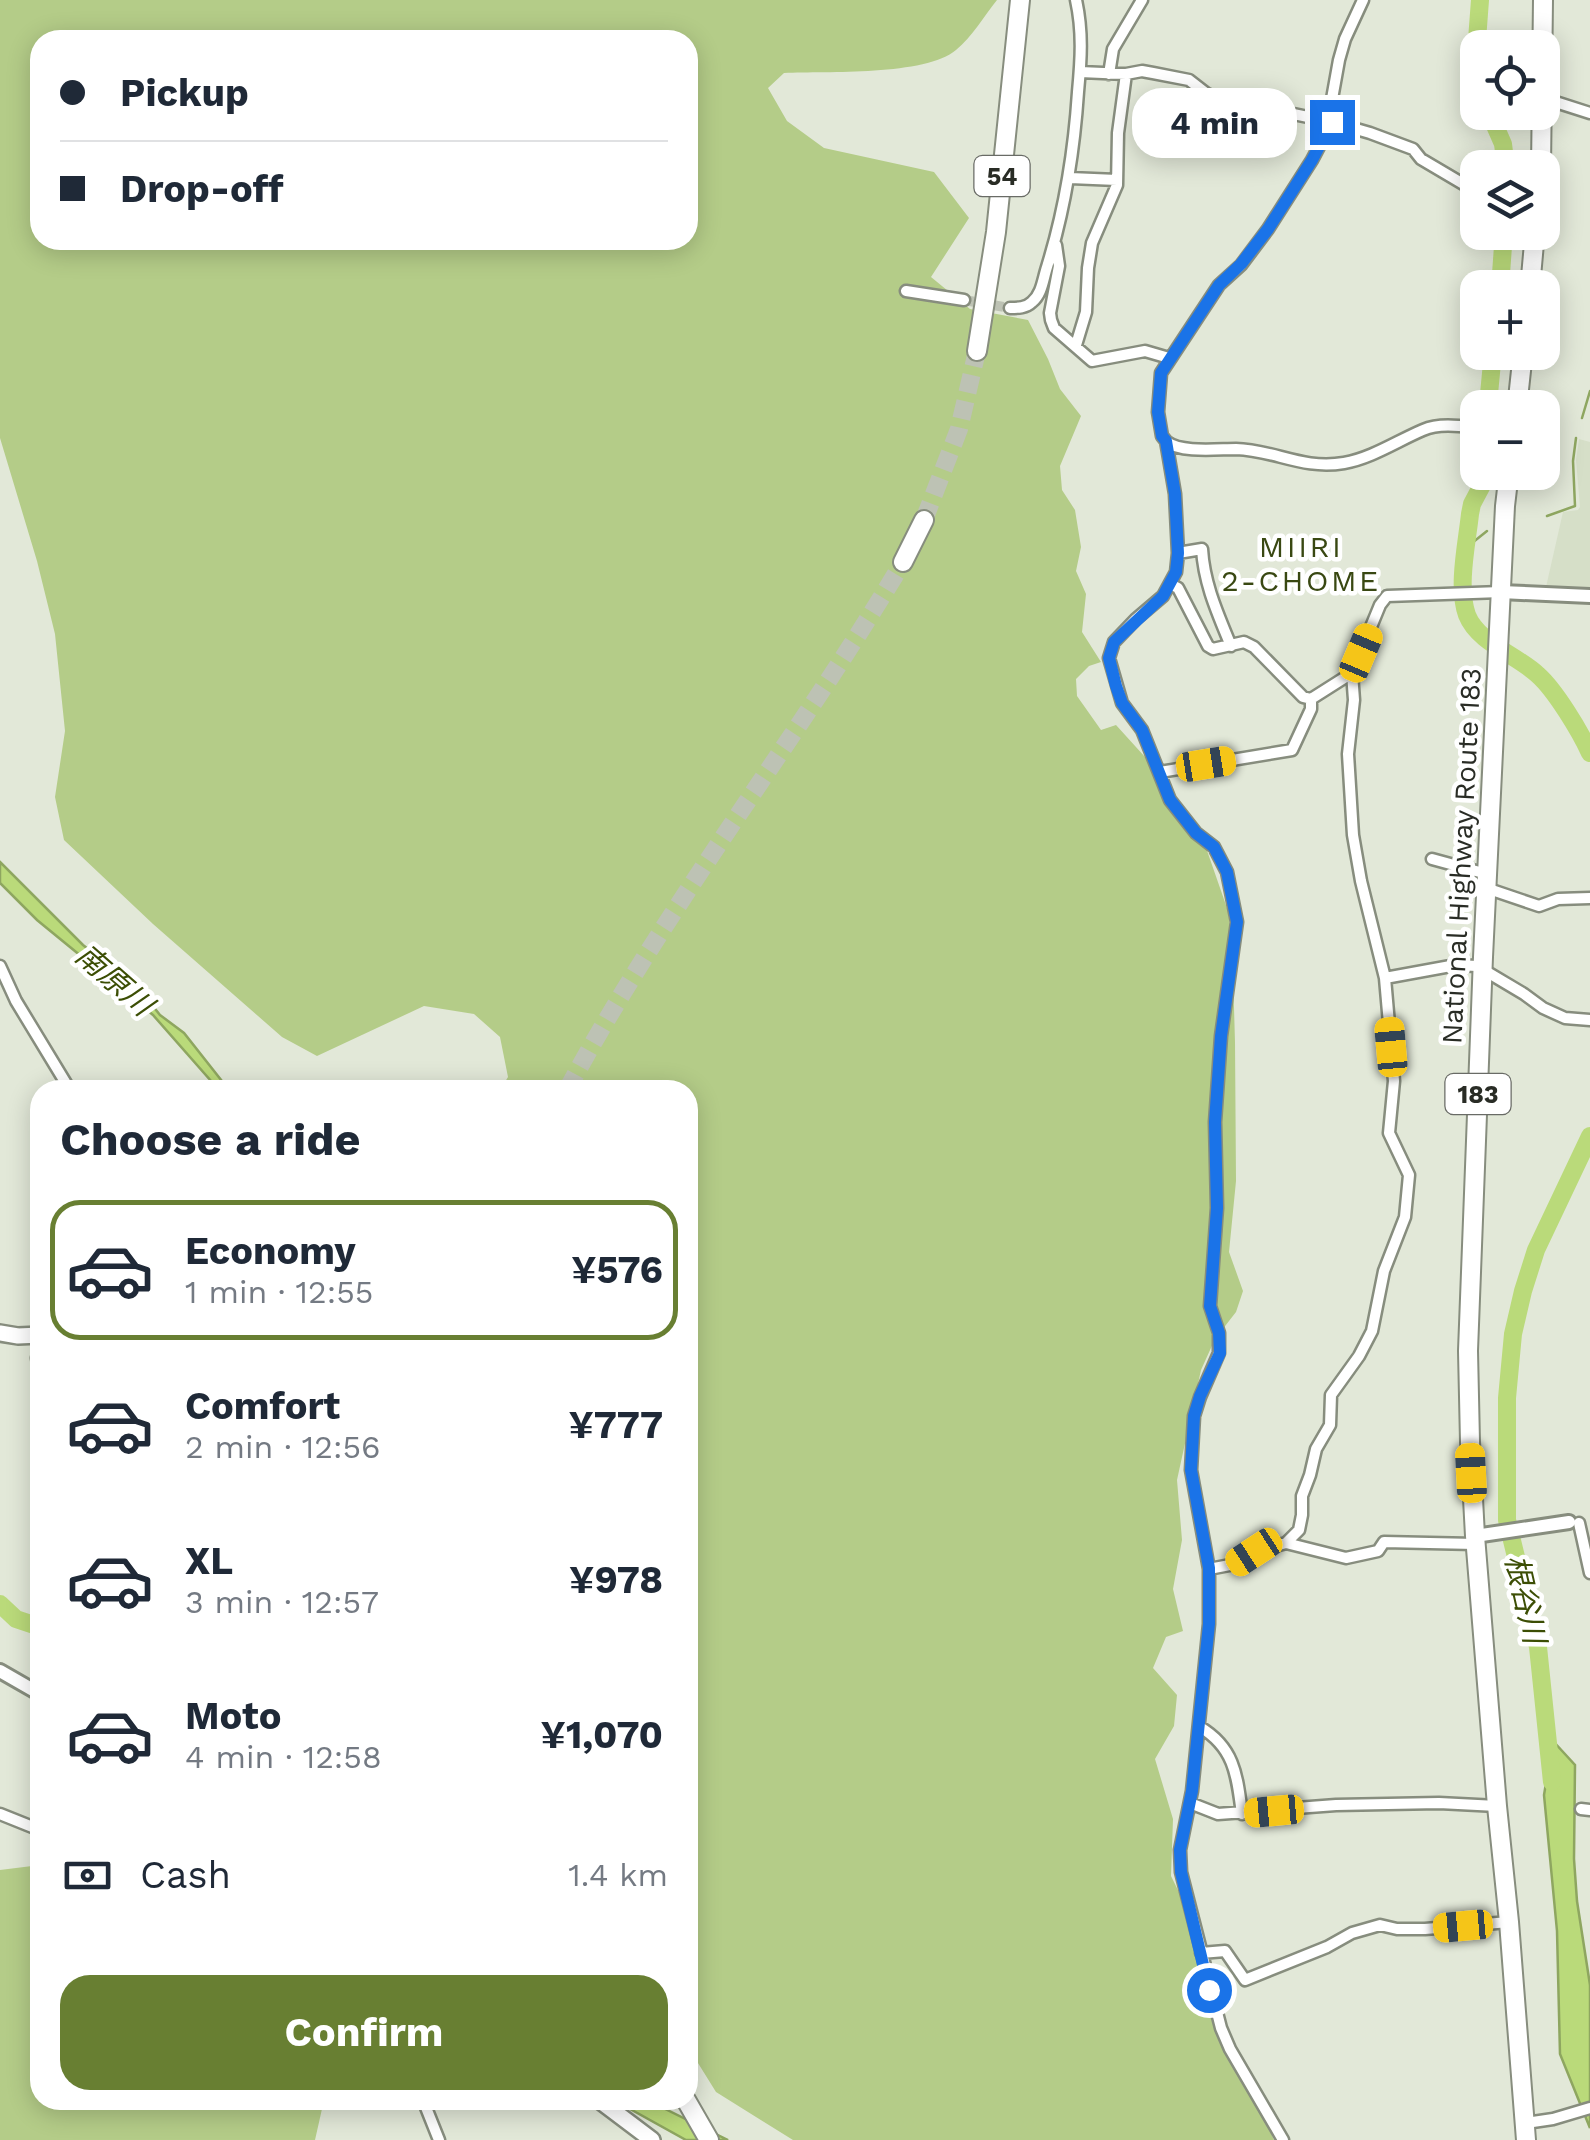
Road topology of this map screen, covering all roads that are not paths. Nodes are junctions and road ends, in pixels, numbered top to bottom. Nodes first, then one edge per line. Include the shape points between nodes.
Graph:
1 (1020, 0) edge
2 (1076, 0) edge
3 (1142, 0) edge
4 (1363, 0) edge
5 (1543, 0) edge
6 (1543, 30) edge
7 (1080, 72) junction
8 (1109, 74) junction
9 (1126, 74) junction
10 (1560, 104) edge
11 (1590, 113) edge
12 (1332, 122) junction
13 (1070, 178) junction
14 (1117, 180) junction
15 (1460, 182) edge
16 (1056, 244) junction
17 (906, 291) dead end
18 (964, 300) tunnel mouth
19 (1010, 308) dead end
20 (1076, 345) junction
21 (977, 351) tunnel mouth
22 (1169, 358) junction
23 (1460, 427) edge
24 (1166, 441) junction
25 (1507, 490) edge
26 (924, 520) tunnel mouth
27 (1178, 553) junction
28 (904, 562) tunnel mouth
29 (1170, 584) junction
30 (1500, 592) junction
31 (1590, 596) edge
32 (1231, 646) junction
33 (1352, 673) junction
34 (1311, 699) junction
35 (1160, 772) junction
36 (1432, 859) dead end
37 (1487, 881) junction
38 (1590, 898) edge
39 (0, 966) edge
40 (1482, 971) junction
41 (1385, 978) junction
42 (1590, 1020) edge
43 (64, 1080) edge
44 (0, 1333) edge
45 (30, 1335) edge
46 (1579, 1522) edge
47 (1475, 1540) junction
48 (1286, 1543) junction
49 (1209, 1568) junction
50 (1590, 1573) edge
51 (0, 1671) edge
52 (30, 1688) edge
53 (1200, 1727) junction
54 (1190, 1803) junction
55 (1497, 1806) junction
56 (0, 1814) edge
57 (1242, 1814) junction
58 (30, 1826) edge
59 (1510, 1922) junction
60 (1201, 1952) junction
61 (1590, 2108) edge
62 (427, 2110) edge
63 (612, 2110) edge
64 (692, 2110) edge
65 (1529, 2134) edge
66 (440, 2140) edge
67 (652, 2140) edge
68 (709, 2140) edge
69 (1283, 2140) edge

1 - 21 highway, 54
2 - 7 street
3 - 8 street via 1113,48
4 - 12 street via 1339,60
5 - 6 highway
7 - 8 street
7 - 13 street
8 - 9 street
9 - 12 street via 1189,80 1217,98
9 - 14 street
10 - 11 street
12 - 15 street via 1413,149
12 - 22 street via 1268,229
13 - 14 street
13 - 16 street
14 - 20 street via 1092,243
16 - 19 street via 1034,302
16 - 20 street via 1051,320
17 - 18 street
20 - 22 street via 1092,360 1145,351
22 - 24 street via 1158,412
23 - 24 street via 1425,428 1324,466
24 - 27 street
25 - 30 highway, National Highway Route 183 / 183
26 - 28 highway
27 - 29 street
27 - 32 street via 1202,549 1208,588
29 - 32 street via 1208,646
29 - 35 street via 1114,642 1109,658 1122,703
30 - 31 street
30 - 33 street via 1387,596
30 - 37 highway, National Highway Route 183 / 183
32 - 34 street via 1254,647
33 - 34 street
33 - 41 street via 1353,836
34 - 35 street via 1292,750
35 - 49 street via 1170,800 1214,847 1227,872 1237,922 1215,1122 1210,1306 1220,1353 1194,1416 1191,1470
36 - 37 street
37 - 38 street via 1539,906
37 - 40 highway, National Highway Route 183 / 183
39 - 43 street
40 - 41 street via 1456,966
40 - 42 street via 1565,1018
40 - 47 highway, National Highway Route 183 / 183 via 1468,1351
41 - 48 street via 1394,1081 1390,1133 1409,1174 1405,1217 1384,1271 1372,1331 1331,1395 1330,1425 1302,1496 1299,1530
44 - 45 main road
46 - 47 street
46 - 50 street
47 - 48 street via 1384,1542 1378,1551 1346,1558
47 - 55 highway, National Highway Route 183 / 183
48 - 49 street
49 - 53 street
51 - 52 street
53 - 54 street
53 - 57 street via 1230,1758
54 - 57 street
54 - 60 street via 1181,1872
55 - 57 street via 1350,1805
55 - 59 highway, National Highway Route 183 / 183
56 - 58 street
59 - 60 street via 1425,1930 1380,1925 1245,1980 1225,1951
59 - 65 highway, National Highway Route 183 / 183
60 - 69 street via 1220,2028
61 - 65 street
62 - 66 street
63 - 67 main road
64 - 68 highway

